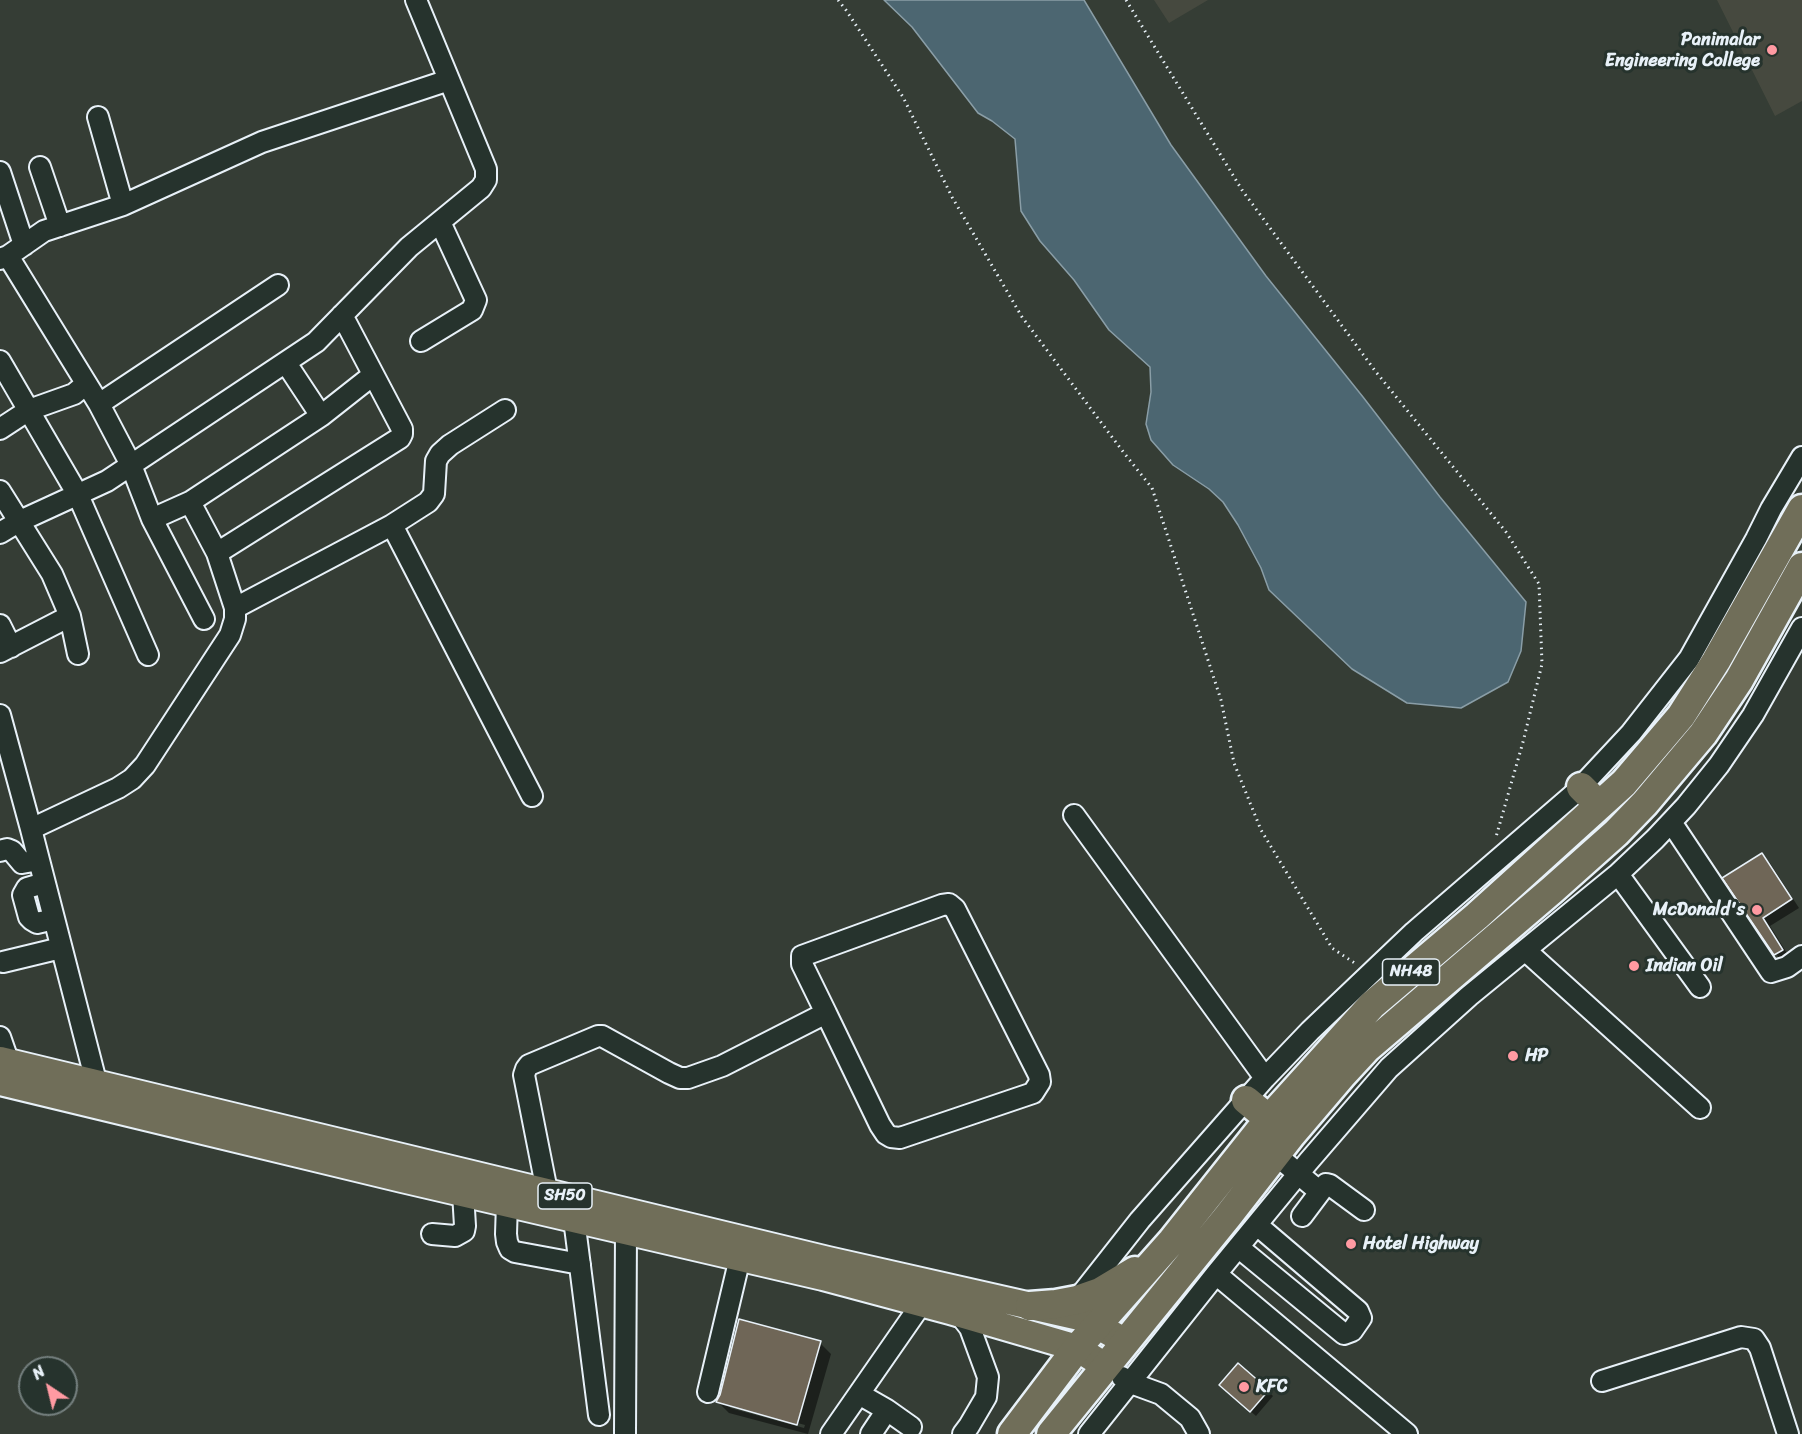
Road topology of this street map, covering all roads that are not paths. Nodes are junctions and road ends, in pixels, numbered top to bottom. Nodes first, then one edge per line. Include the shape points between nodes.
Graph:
1 (416, 0) edge
2 (449, 80) junction
3 (98, 117) dead end
4 (40, 167) dead end
5 (0, 172) edge
6 (123, 205) junction
7 (440, 222) junction
8 (60, 226) junction
9 (11, 253) edge
10 (278, 285) dead end
11 (342, 315) junction
12 (421, 341) dead end
13 (0, 361) edge
14 (286, 363) junction
15 (373, 375) junction
16 (86, 384) junction
17 (99, 404) junction
18 (29, 410) junction
19 (505, 410) dead end
20 (321, 416) junction
21 (0, 429) edge
22 (1802, 457) edge
23 (131, 465) junction
24 (0, 491) edge
25 (78, 495) junction
26 (190, 502) junction
27 (1802, 509) edge
28 (152, 519) junction
29 (20, 521) junction
30 (392, 525) junction
31 (0, 533) edge
32 (217, 553) junction
33 (1802, 567) edge
34 (236, 608) junction
35 (70, 616) junction
36 (204, 619) dead end
37 (0, 625) edge
38 (1800, 637) edge
39 (5, 650) edge
40 (78, 654) dead end
41 (148, 655) dead end
42 (0, 716) edge
43 (5, 752) edge
44 (532, 796) dead end
45 (1590, 796) junction
46 (1074, 815) dead end
47 (1671, 822) junction
48 (31, 829) junction
49 (0, 851) edge
50 (39, 860) junction
51 (1618, 874) junction
52 (61, 948) junction
53 (1525, 950) junction
54 (1802, 956) edge
55 (3, 962) dead end
56 (1700, 987) dead end
57 (826, 1013) junction
58 (0, 1037) edge
59 (3, 1068) edge
60 (1265, 1078) junction
61 (100, 1095) junction
62 (1246, 1100) junction
63 (1700, 1108) dead end
64 (1269, 1119) junction
65 (1276, 1155) junction
66 (1299, 1174) junction
67 (547, 1191) junction
68 (1320, 1192) junction
69 (464, 1193) junction
70 (507, 1203) junction
71 (1364, 1210) dead end
72 (1302, 1216) dead end
73 (574, 1219) junction
74 (1257, 1225) junction
75 (626, 1231) junction
76 (432, 1234) dead end
77 (1172, 1241) junction
78 (1238, 1247) junction
79 (742, 1248) junction
80 (580, 1264) junction
81 (1216, 1274) junction
82 (1077, 1300) junction
83 (922, 1303) junction
84 (1030, 1306) junction
85 (950, 1311) junction
86 (1098, 1325) junction
87 (1126, 1342) junction
88 (1077, 1348) junction
89 (1105, 1366) junction
90 (1602, 1381) dead end
91 (1131, 1383) junction
92 (708, 1392) dead end
93 (859, 1394) junction
94 (887, 1410) junction
95 (599, 1415) dead end
96 (911, 1427) dead end
97 (625, 1434) edge
98 (831, 1434) edge
99 (870, 1434) edge
100 (963, 1434) edge
101 (1012, 1434) edge
102 (1051, 1434) edge
103 (1089, 1434) edge
104 (1199, 1434) edge
105 (1407, 1434) edge
106 (1788, 1434) edge

1 - 2 street
2 - 6 street via 262,142
2 - 7 street via 486,170 486,180
3 - 6 street
4 - 8 street
5 - 9 street
6 - 8 street
7 - 11 street
7 - 12 street via 476,300 472,310
8 - 9 street via 44,231
9 - 16 street
10 - 17 street
11 - 14 street via 316,342
11 - 15 street
13 - 18 street
14 - 20 street
14 - 23 street
15 - 20 street
15 - 32 street via 402,429 400,438
16 - 17 street
16 - 18 street via 74,394
17 - 23 street
18 - 21 street
18 - 25 street
19 - 30 street via 440,454 434,494
20 - 26 street
22 - 45 street via 1689,659 1631,733
23 - 25 street
23 - 28 street
24 - 29 street
25 - 29 street
25 - 41 street
26 - 28 street
26 - 32 street
27 - 45 highway, NH48 via 1681,716 1624,783
28 - 36 street
29 - 31 street
29 - 35 street
30 - 34 street
30 - 44 street
32 - 34 street
33 - 65 highway, NH48 via 1739,680 1703,734 1645,803 1552,890 1367,1048
34 - 48 street via 230,635 145,765 118,788
35 - 39 street
35 - 40 street
37 - 39 street
38 - 47 street via 1719,765
42 - 43 street
43 - 48 street
45 - 60 street via 1414,932
45 - 64 highway, NH48 via 1477,916 1372,1005
46 - 60 street
47 - 51 street
47 - 54 street via 1771,972
48 - 50 street
49 - 50 street via 12,851 22,863
50 - 52 street
51 - 53 street
51 - 56 street
52 - 55 street
52 - 61 street
53 - 63 street
53 - 66 street via 1389,1068
57 - 57 street via 880,1125 891,1137 900,1138 1033,1092 1040,1082 949,904 802,956 802,964
57 - 67 street via 722,1066 688,1078 669,1073 602,1036 529,1065 524,1075
58 - 59 street
59 - 61 main road, SH50
60 - 62 street
61 - 67 main road, SH50
61 - 69 main road, SH50
62 - 64 highway
62 - 82 street via 1140,1220
64 - 77 highway, NH48
65 - 66 street
65 - 87 highway, NH48
66 - 68 street
66 - 74 street
67 - 79 main road, SH50
68 - 71 street via 1326,1184 1330,1185
68 - 72 street
69 - 70 main road, SH50
69 - 76 street via 464,1232 455,1236
70 - 73 main road, SH50
70 - 80 street via 506,1234 510,1249
73 - 75 main road, SH50
73 - 80 street
74 - 78 street
74 - 78 street via 1358,1311 1361,1318 1352,1331 1344,1334
75 - 79 main road, SH50
75 - 97 street
77 - 82 highway via 1121,1280
77 - 86 highway, NH48
78 - 81 street
79 - 83 main road, SH50 via 823,1276
79 - 84 main road, SH50
79 - 92 street
80 - 95 street
81 - 91 street
81 - 105 street
82 - 84 highway
83 - 85 main road, SH50
83 - 93 street
84 - 86 main road, SH50
85 - 88 main road, SH50
85 - 100 street via 970,1328 988,1377 986,1397
86 - 87 main road, SH50
86 - 88 highway, NH48
87 - 89 highway, NH48
88 - 89 main road, SH50
88 - 101 highway, NH48
89 - 91 street
89 - 102 highway, NH48
90 - 106 street via 1741,1337 1754,1339
91 - 103 street
91 - 104 street via 1161,1394 1190,1418
93 - 94 street
93 - 98 street
94 - 96 street
94 - 99 street

